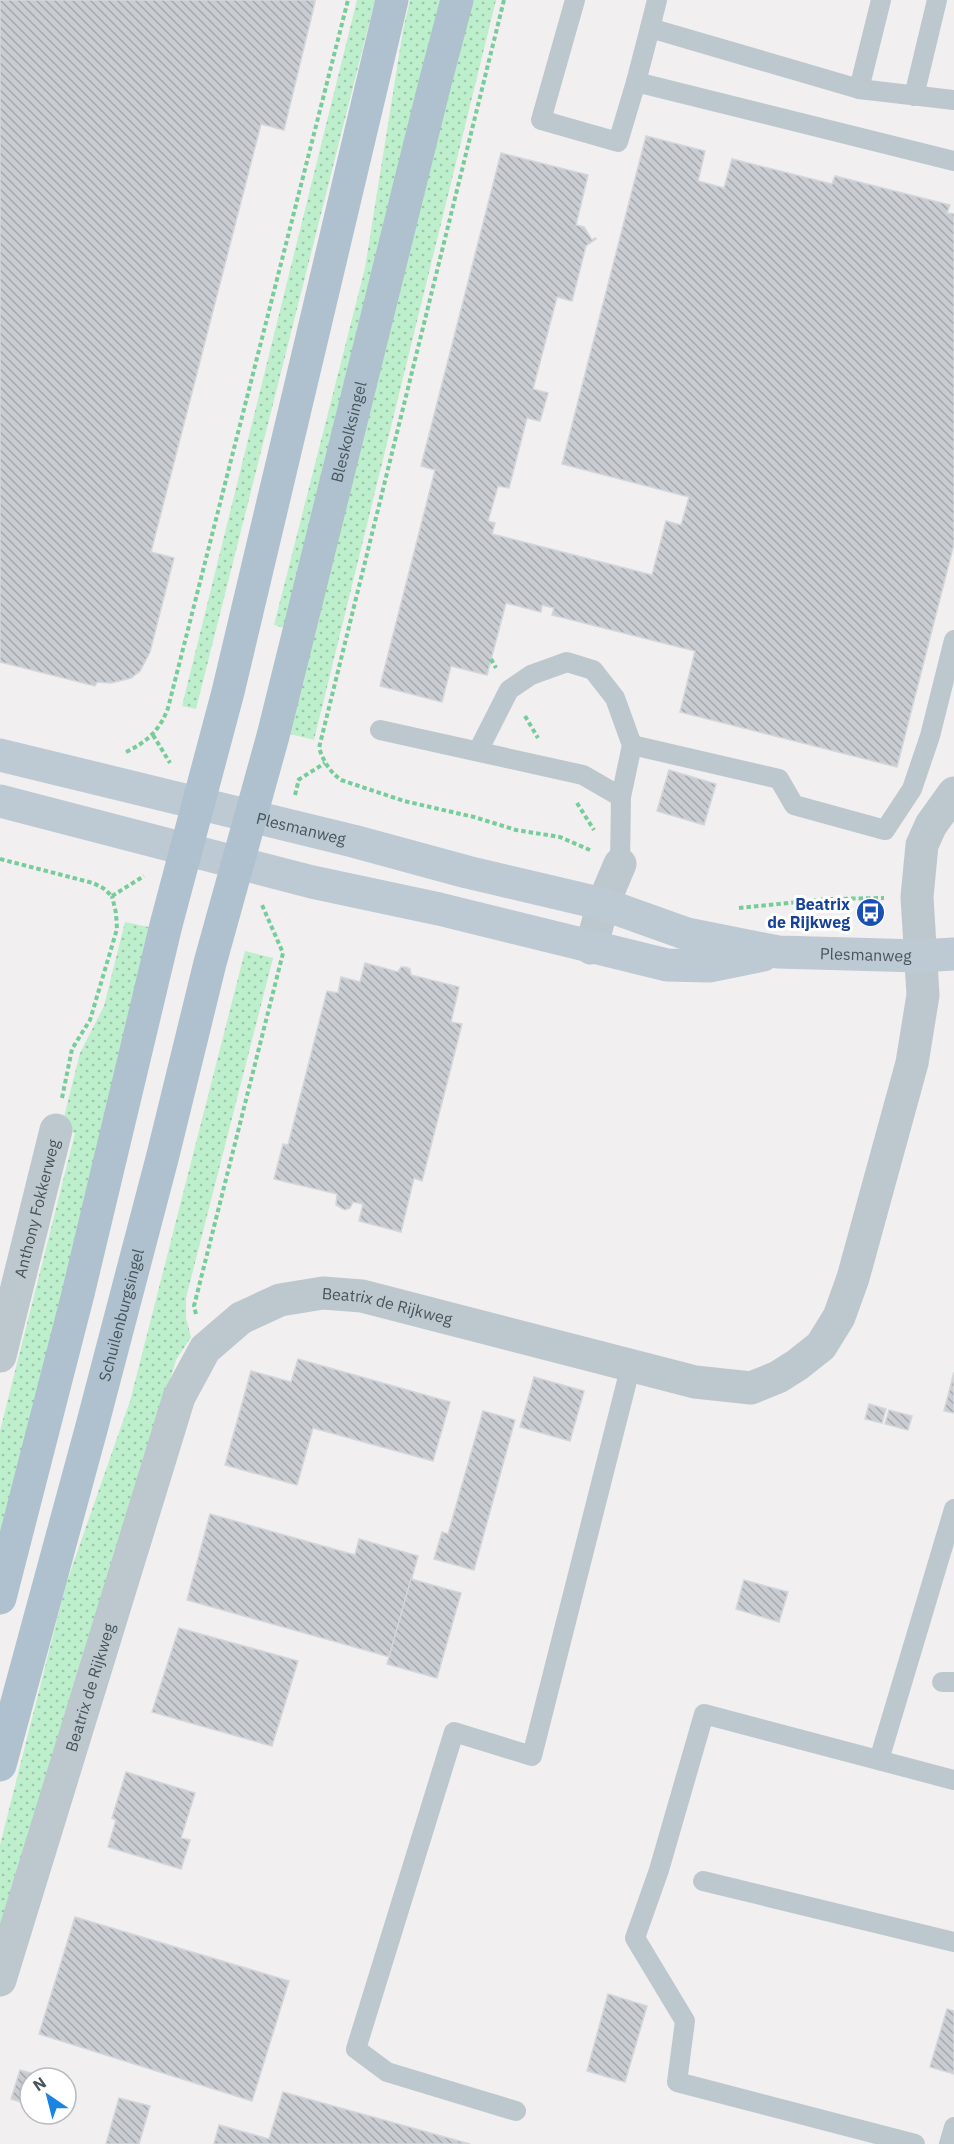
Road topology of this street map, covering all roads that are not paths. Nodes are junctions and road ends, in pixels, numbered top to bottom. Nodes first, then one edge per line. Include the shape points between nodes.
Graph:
1 (392, 0) edge
2 (457, 0) edge
3 (575, 0) edge
4 (657, 0) edge
5 (881, 0) edge
6 (938, 0) edge
7 (650, 28) junction
8 (636, 82) junction
9 (859, 89) junction
10 (914, 96) junction
11 (954, 100) edge
12 (954, 161) edge
13 (954, 640) edge
14 (380, 730) dead end
15 (632, 745) junction
16 (478, 751) junction
17 (0, 755) edge
18 (954, 794) edge
19 (621, 797) junction
20 (0, 801) edge
21 (199, 804) junction
22 (251, 816) junction
23 (186, 849) junction
24 (238, 863) junction
25 (620, 864) joint
26 (603, 904) junction
27 (591, 948) junction
28 (778, 951) junction
29 (954, 954) edge
30 (920, 956) junction
31 (56, 1130) road end
32 (0, 1356) edge
33 (631, 1365) junction
34 (954, 1509) edge
35 (0, 1598) edge
36 (879, 1760) junction
37 (0, 1765) edge
38 (954, 1780) edge
39 (703, 1881) dead end
40 (954, 1942) edge
41 (0, 1980) edge
42 (516, 2111) dead end
43 (954, 2127) edge
44 (915, 2144) edge
45 (949, 2144) edge

1 - 21 main road
2 - 22 main road, Bleskolksingel
3 - 8 lane via 541,120 618,142
4 - 7 lane
5 - 9 lane
6 - 10 lane
7 - 8 lane
7 - 9 lane
8 - 12 lane
9 - 10 lane
10 - 11 lane
13 - 15 lane via 912,789 885,830 794,805 779,778
14 - 16 lane
15 - 16 lane via 615,698 594,670 567,662 531,675 509,690
15 - 19 lane
16 - 19 lane via 583,775
17 - 21 main road, Plesmanweg
18 - 30 street, Beatrix de Rijkweg via 931,825 922,845 917,897
19 - 25 lane
20 - 23 main road, Plesmanweg
21 - 22 main road, Plesmanweg
21 - 23 main road
22 - 24 main road, Bleskolksingel
22 - 26 main road, Plesmanweg
23 - 24 main road, Plesmanweg
23 - 35 main road
24 - 27 main road, Plesmanweg
24 - 37 main road, Schuilenburgsingel
25 - 26 street
26 - 27 street
26 - 28 main road, Plesmanweg via 687,934
27 - 28 main road, Plesmanweg via 667,966 709,966
28 - 30 main road, Plesmanweg
29 - 30 main road, Plesmanweg
30 - 33 street, Beatrix de Rijkweg via 923,994 912,1063 853,1278 839,1317 821,1346 778,1377 751,1388 695,1382
31 - 32 street, Anthony Fokkerweg
33 - 41 street, Beatrix de Rijkweg via 362,1296 323,1293 280,1299 241,1318 205,1349 179,1397
33 - 42 lane via 532,1756 453,1732 356,2049 387,2072
34 - 36 lane
36 - 38 lane
36 - 44 lane via 704,1714 635,1938 685,2021 676,2082
39 - 40 lane
43 - 45 lane

